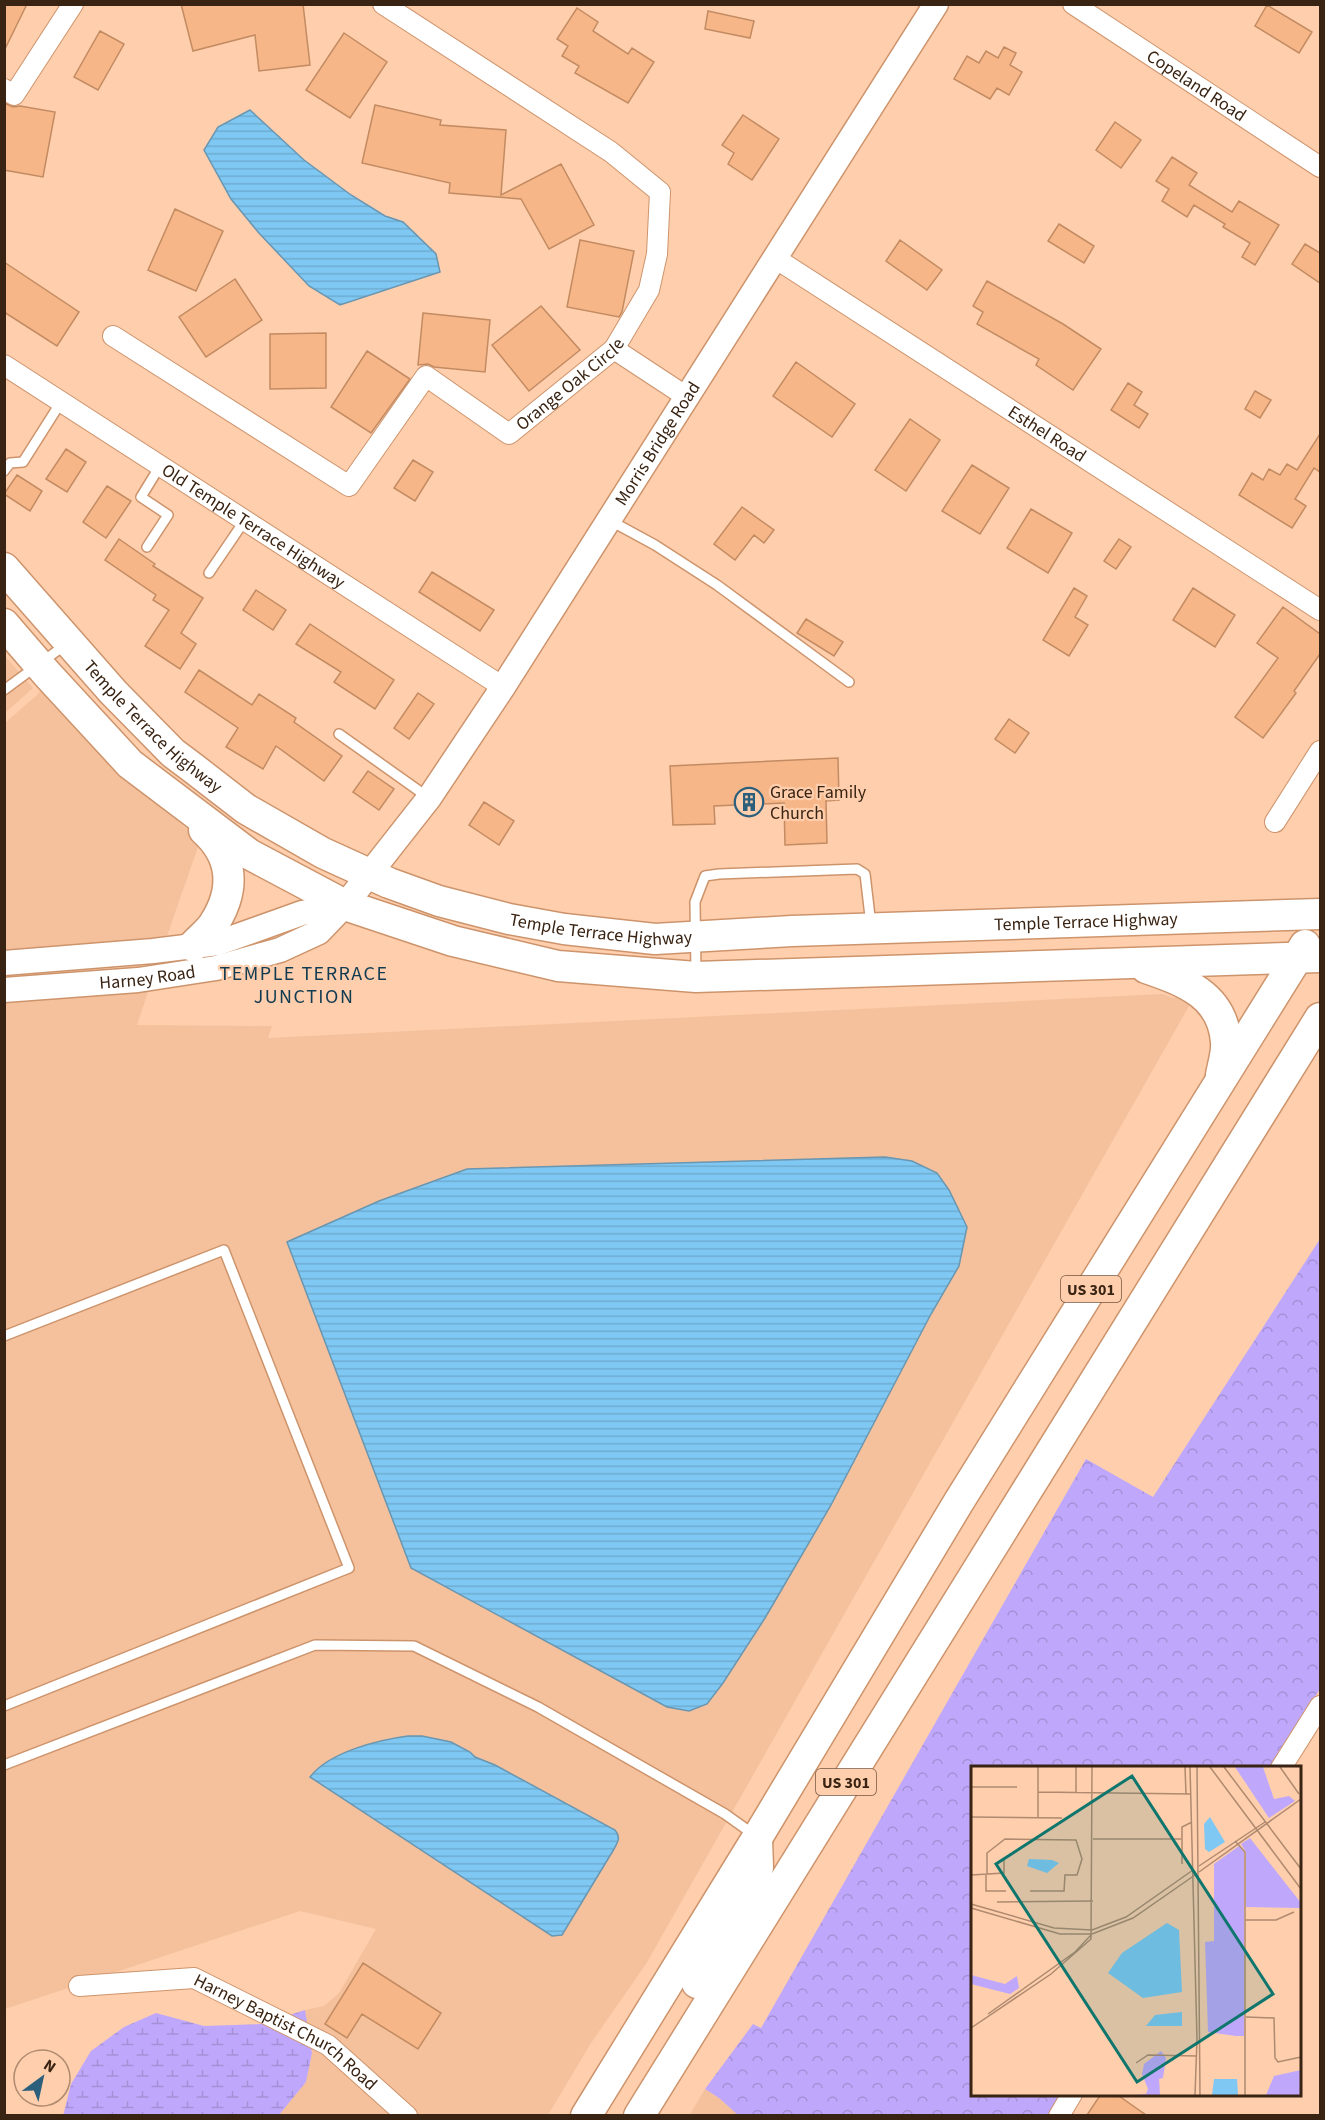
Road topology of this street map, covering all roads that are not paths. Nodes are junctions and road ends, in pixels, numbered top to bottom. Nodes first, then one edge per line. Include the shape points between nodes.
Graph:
1 (73, 4) edge
2 (383, 4) edge
3 (936, 4) edge
4 (1073, 4) edge
5 (4, 89) edge
6 (1320, 167) edge
7 (775, 258) junction
8 (113, 336) dead end
9 (614, 349) junction
10 (4, 366) edge
11 (687, 397) junction
12 (61, 402) junction
13 (160, 466) junction
14 (4, 471) edge
15 (245, 520) junction
16 (609, 520) junction
17 (147, 547) dead end
18 (4, 568) edge
19 (209, 573) dead end
20 (1320, 610) edge
21 (4, 624) edge
22 (69, 642) junction
23 (38, 664) junction
24 (849, 682) dead end
25 (503, 687) junction
26 (4, 690) edge
27 (339, 734) dead end
28 (1320, 751) edge
29 (130, 764) junction
30 (429, 798) junction
31 (1275, 822) dead end
32 (368, 874) junction
33 (345, 905) junction
34 (1320, 914) edge
35 (1320, 920) edge
36 (871, 928) junction
37 (695, 937) junction
38 (193, 946) junction
39 (1309, 957) edge
40 (4, 963) edge
41 (1132, 963) junction
42 (696, 977) junction
43 (4, 990) edge
44 (1320, 1018) edge
45 (1221, 1079) junction
46 (4, 1336) edge
47 (4, 1706) edge
48 (1320, 1706) edge
49 (4, 1765) edge
50 (1282, 1766) edge
51 (757, 1838) junction
52 (79, 1986) dead end
53 (1071, 2096) edge
54 (407, 2115) edge
55 (586, 2115) edge
56 (623, 2115) edge
57 (639, 2115) edge
58 (1059, 2115) edge

1 - 5 street via 14,95
2 - 9 street, Orange Oak Circle via 611,152 660,192 657,254 649,290
3 - 7 street, Morris Bridge Road
4 - 6 street, Copeland Road
7 - 11 street, Morris Bridge Road
7 - 20 street, Esthel Road
8 - 9 street, Orange Oak Circle via 349,486 426,376 509,434
9 - 11 street
10 - 12 street, Old Temple Terrace Highway
11 - 16 street, Morris Bridge Road
12 - 13 street, Old Temple Terrace Highway
12 - 14 lane via 23,462 10,463
13 - 15 street, Old Temple Terrace Highway
13 - 17 lane via 141,497 168,515
15 - 19 lane
15 - 25 street, Old Temple Terrace Highway
16 - 24 lane via 717,585
16 - 25 street, Morris Bridge Road
18 - 22 main road, Temple Terrace Highway
21 - 23 main road, Temple Terrace Highway
22 - 23 lane
22 - 32 main road, Temple Terrace Highway via 173,753 271,825
23 - 26 lane
23 - 29 main road, Temple Terrace Highway
25 - 30 street, Morris Bridge Road
27 - 30 lane
28 - 31 street
29 - 33 main road, Temple Terrace Highway via 249,854
29 - 38 main road via 217,842 225,857 229,880 226,900 215,923
30 - 32 street, Morris Bridge Road
32 - 33 street, Harney Road
32 - 37 main road, Temple Terrace Highway via 440,901 508,919 655,939
33 - 38 street, Harney Road via 302,913 218,943
33 - 42 main road, Temple Terrace Highway via 453,941 558,966
33 - 43 street, Harney Road via 319,932 280,950 216,968 138,980
34 - 36 main road, Temple Terrace Highway
35 - 39 main road, US 301
36 - 37 main road, Temple Terrace Highway
36 - 37 lane via 866,874 857,869 719,874 705,876 695,902
37 - 42 lane
38 - 40 street, Harney Road
39 - 41 main road, Temple Terrace Highway
39 - 45 main road, US 301
41 - 42 main road, Temple Terrace Highway
41 - 45 main road via 1182,980 1210,1002 1221,1020 1226,1043
44 - 57 main road, US 301
45 - 51 main road, US 301 via 958,1503
46 - 47 lane via 224,1250 349,1568
48 - 50 street
49 - 51 lane via 315,1646 414,1646 538,1707 724,1814
51 - 55 main road, US 301
51 - 56 main road via 758,1867 748,1901 624,2105
52 - 54 street, Harney Baptist Church Road via 194,1978 328,2045
53 - 58 street

